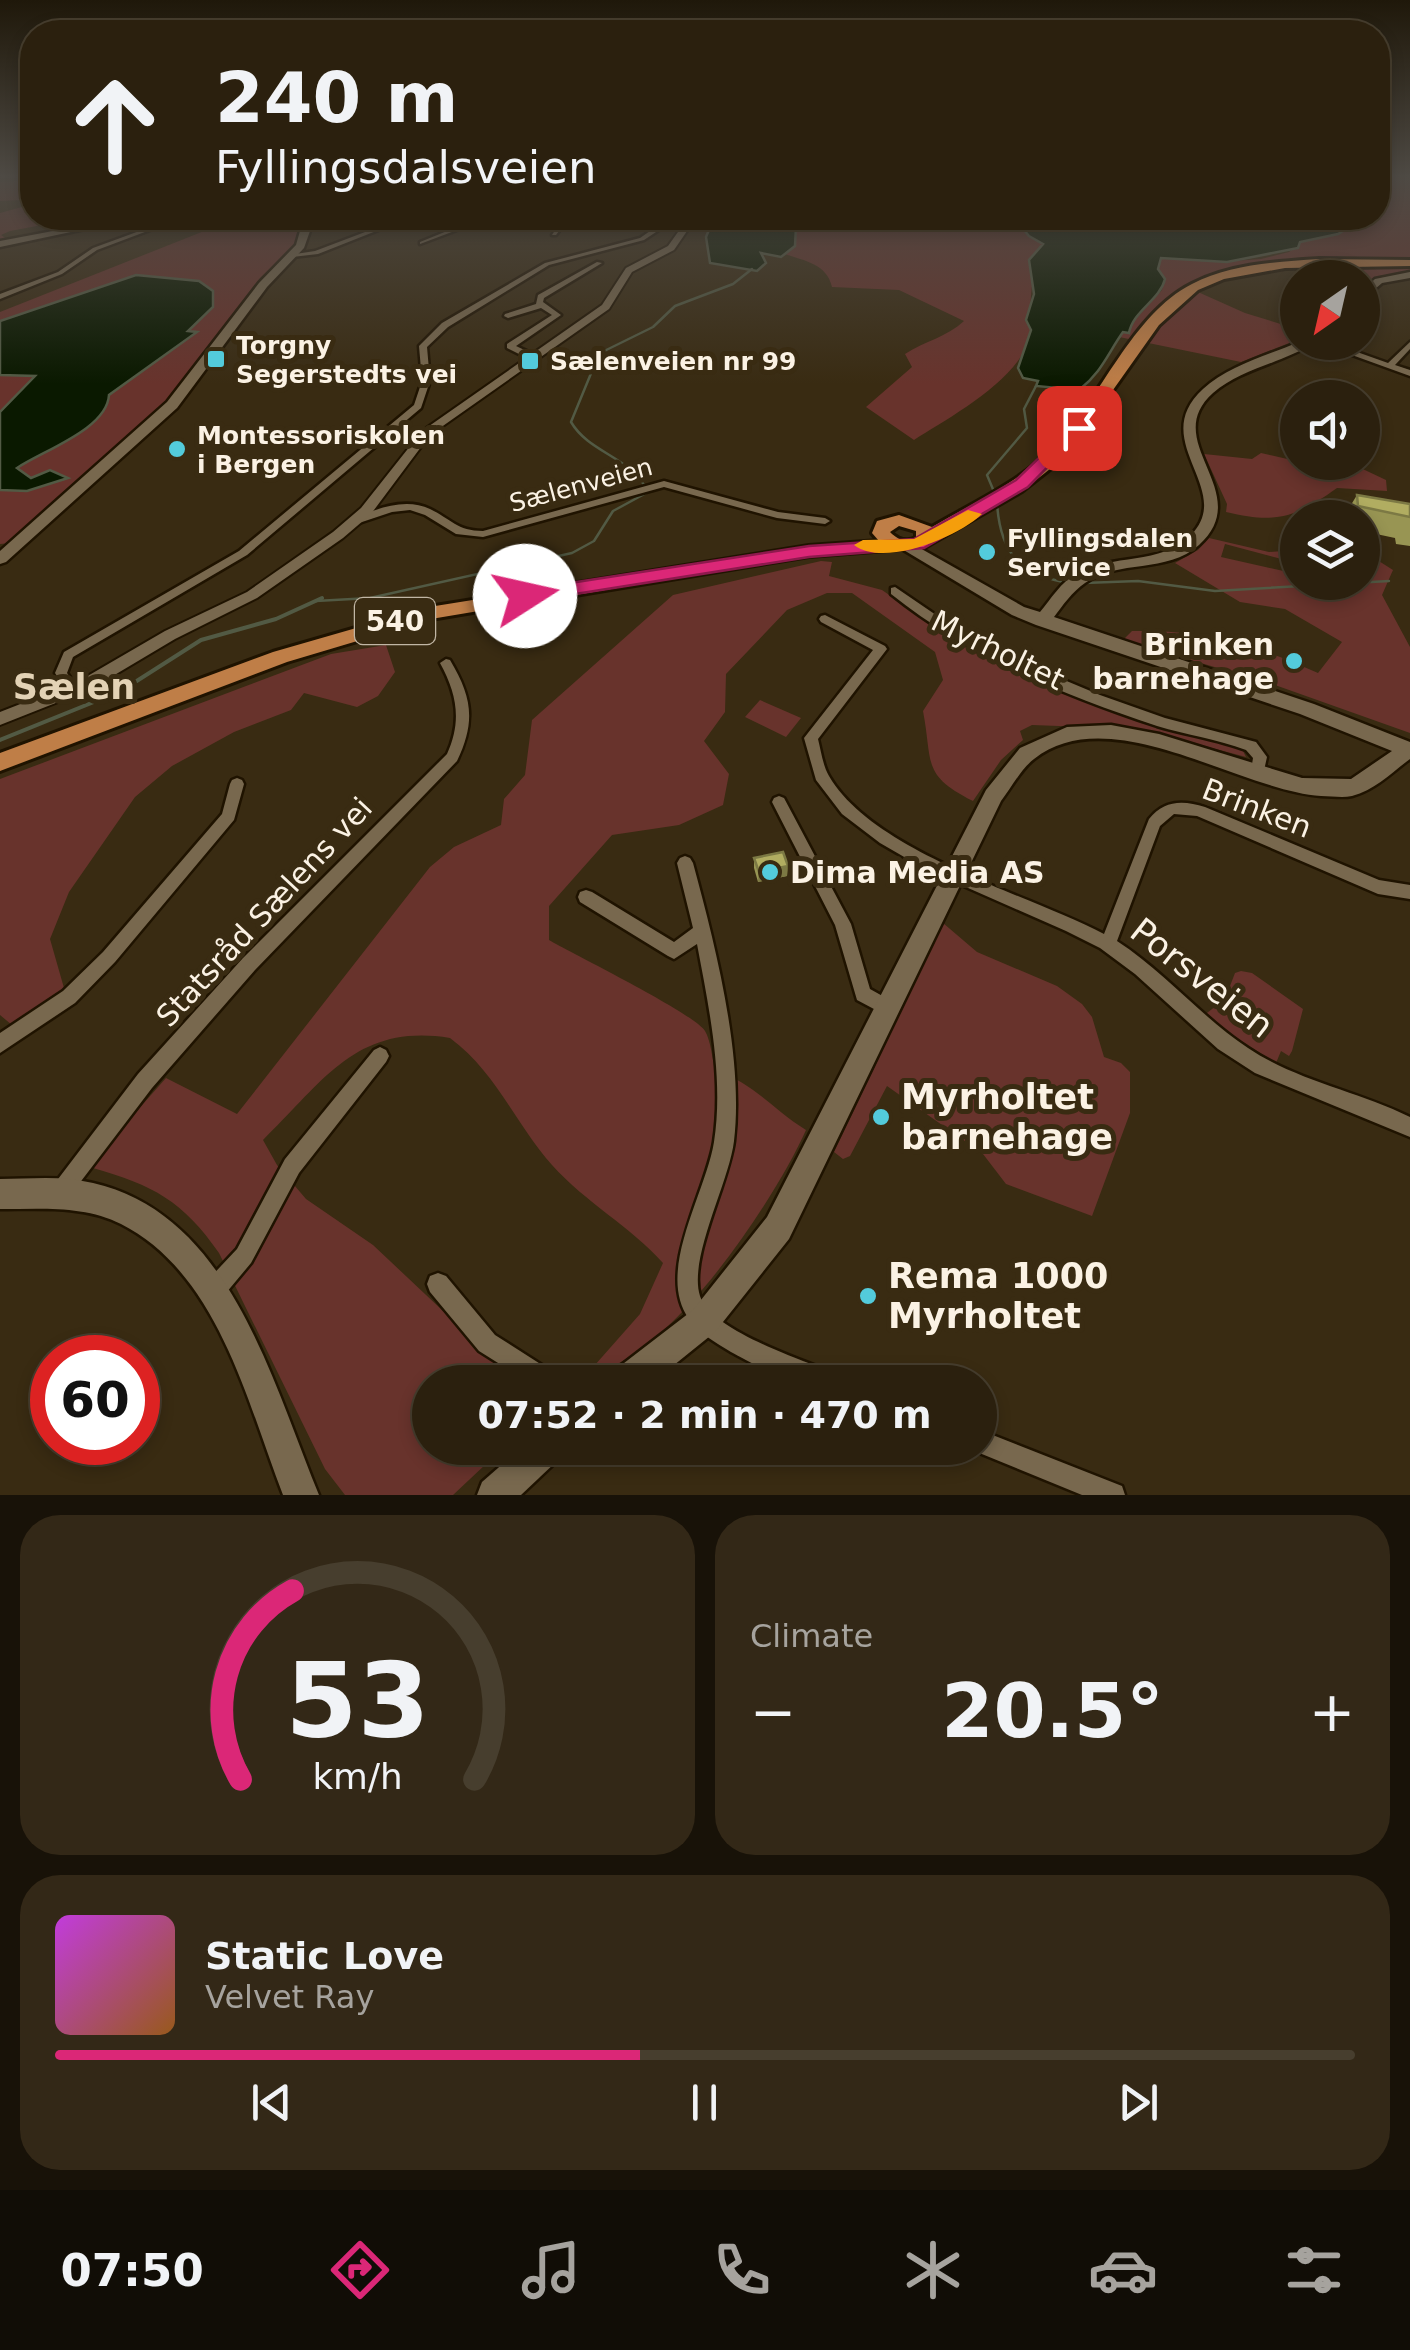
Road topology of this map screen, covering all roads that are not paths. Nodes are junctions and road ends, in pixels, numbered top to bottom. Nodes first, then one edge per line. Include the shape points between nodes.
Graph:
1 (106, 245) edge
2 (299, 245) edge
3 (337, 245) edge
4 (613, 245) edge
5 (675, 245) edge
6 (292, 256) junction
7 (598, 263) dead end
8 (1410, 263) edge
9 (1410, 275) edge
10 (1380, 285) edge
11 (0, 297) edge
12 (541, 305) junction
13 (508, 316) dead end
14 (1410, 344) edge
15 (1280, 356) edge
16 (532, 357) junction
17 (1372, 360) edge
18 (1390, 366) junction
19 (1410, 373) edge
20 (1009, 492) junction
21 (825, 520) dead end
22 (356, 522) junction
23 (913, 522) junction
24 (883, 525) junction
25 (926, 539) junction
26 (902, 546) junction
27 (809, 551) junction
28 (0, 559) edge
29 (962, 580) junction
30 (894, 591) dead end
31 (826, 619) dead end
32 (1042, 621) junction
33 (446, 663) dead end
34 (73, 690) junction
35 (0, 719) edge
36 (1373, 734) junction
37 (1410, 750) edge
38 (0, 762) edge
39 (1258, 771) junction
40 (1370, 780) junction
41 (237, 784) dead end
42 (780, 802) dead end
43 (685, 863) dead end
44 (955, 874) junction
45 (1410, 892) edge
46 (586, 897) dead end
47 (700, 932) junction
48 (1108, 944) junction
49 (889, 1008) junction
50 (0, 1044) edge
51 (380, 1056) dead end
52 (1410, 1127) edge
53 (62, 1190) junction
54 (0, 1194) edge
55 (438, 1284) dead end
56 (213, 1291) junction
57 (704, 1321) junction
58 (521, 1365) edge
59 (648, 1365) edge
60 (788, 1365) edge
61 (997, 1449) edge
62 (528, 1465) edge
63 (301, 1495) edge
64 (495, 1495) edge
65 (1114, 1495) edge

1 - 11 street
2 - 6 main road
3 - 6 street
4 - 34 street via 546,264 438,330 422,348 426,381 418,406 243,553 68,655 61,673
5 - 16 street, Sælenveien via 624,275 606,307
6 - 28 main road via 172,405
7 - 12 street via 557,284
8 - 20 main road, 540 via 1260,269 1183,294 1072,436
9 - 10 main road
12 - 13 street
12 - 16 street via 556,315 510,346
14 - 18 street
15 - 32 main road via 1221,383 1192,412 1190,443 1212,503 1200,534 1155,561 1083,576
16 - 22 street, Sælenveien via 426,433
17 - 18 street
18 - 19 street
20 - 23 main road, 540
20 - 25 main road, 540
21 - 22 street, Sælenveien via 664,484 482,534 455,533 414,508
22 - 34 street, Sælenveien via 264,588
23 - 24 main road, 540
23 - 25 main road via 924,528
24 - 26 main road via 884,537
24 - 27 main road, 540
25 - 26 main road, 540
25 - 29 main road
26 - 27 main road, 540
26 - 29 main road
27 - 38 main road, 540 via 393,622 280,656
29 - 32 main road
30 - 39 street, Myrholtet via 930,619 1046,676 1163,722 1250,746 1260,756
31 - 44 street via 882,649 811,738 824,781 868,826
32 - 36 main road
33 - 53 street, Statsråd Sælens vei via 465,698 452,756 249,964 145,1081
34 - 35 street, Sælenveien
36 - 37 main road
36 - 40 main road
37 - 40 main road
39 - 40 main road, Myrholtet via 1328,789
39 - 44 main road, Myrholtet via 1120,734 1050,741 1004,775
41 - 50 street via 229,816 109,957 69,997
42 - 49 street via 844,924 862,994
43 - 47 street
44 - 48 street, Porsveien
44 - 49 main road, Myrholtet
45 - 48 street, Brinken via 1378,887 1176,807 1154,823
46 - 47 street via 674,950
47 - 57 street via 726,1126 688,1280 689,1299
48 - 52 street, Porsveien via 1243,1056
49 - 57 main road, Myrholtet via 778,1228
51 - 56 street via 292,1166 244,1256
53 - 54 main road
53 - 56 main road via 135,1210 180,1245
55 - 58 street via 486,1343
56 - 63 main road
57 - 59 main road, Myrholtet
57 - 60 street
61 - 65 street
62 - 64 main road

